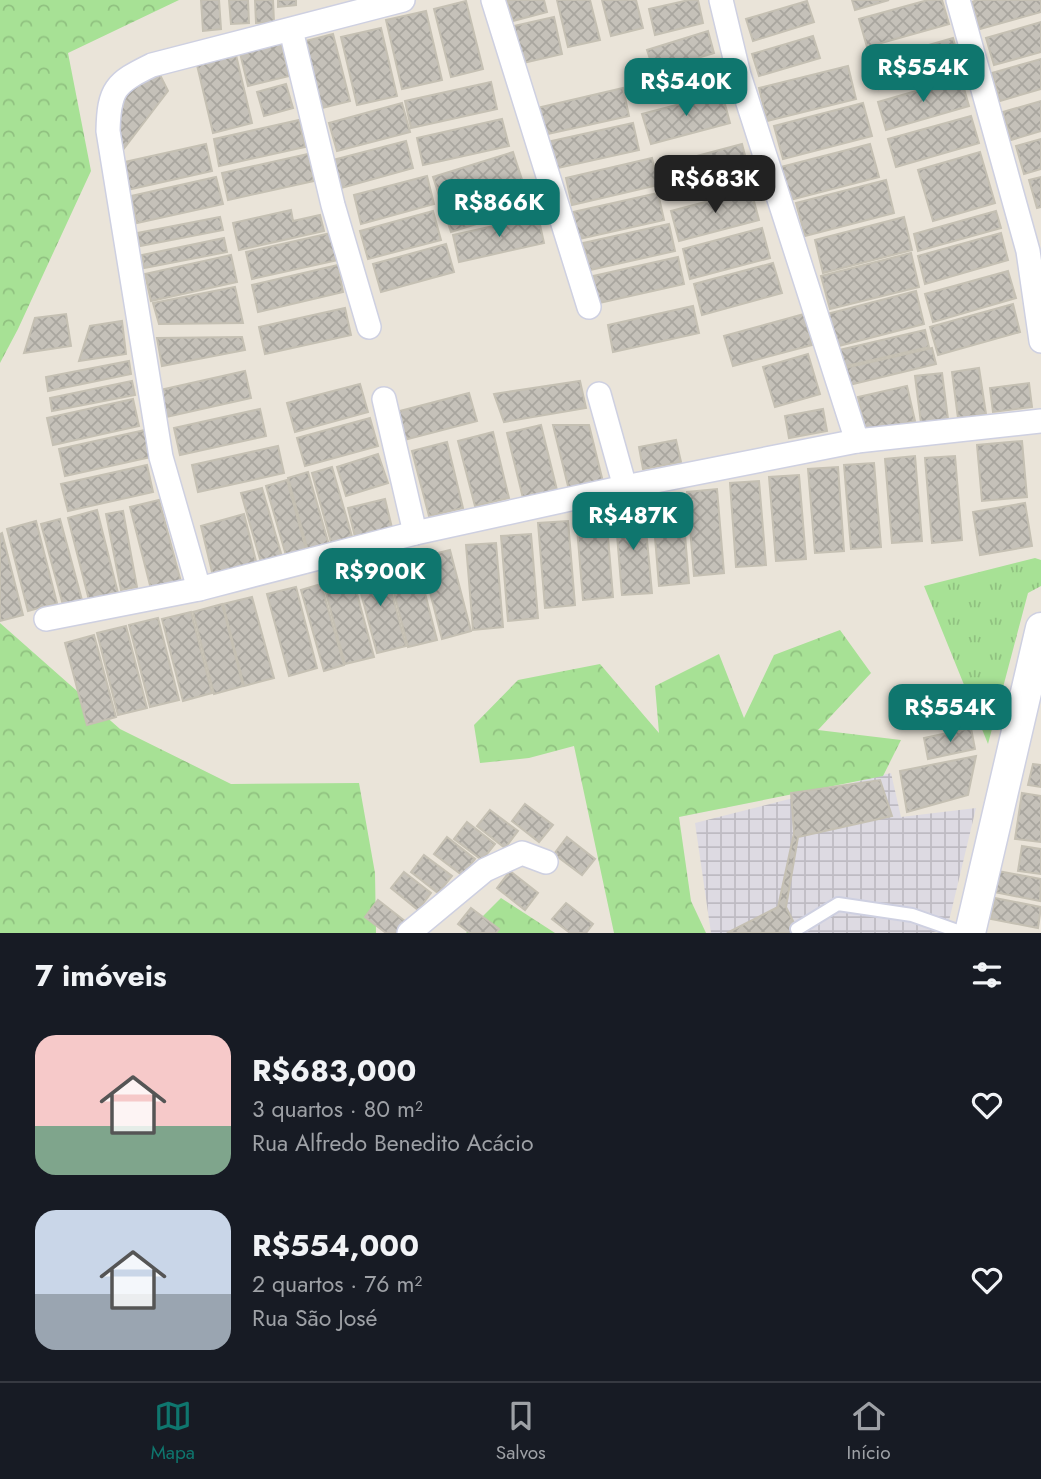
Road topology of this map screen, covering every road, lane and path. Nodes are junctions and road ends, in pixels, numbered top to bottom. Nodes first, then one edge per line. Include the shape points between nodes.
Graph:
1 (403, 0) edge
2 (493, 0) edge
3 (721, 0) edge
4 (958, 0) edge
5 (291, 30) junction
6 (589, 307) dead end
7 (369, 327) dead end
8 (1041, 341) edge
9 (600, 394) dead end
10 (384, 399) dead end
11 (1041, 421) edge
12 (857, 441) junction
13 (625, 487) junction
14 (415, 533) junction
15 (199, 589) junction
16 (46, 619) dead end
17 (1041, 630) edge
18 (546, 862) dead end
19 (797, 929) dead end
20 (409, 933) edge
21 (963, 933) edge
22 (971, 933) edge

1 - 5 street
2 - 6 street
3 - 12 street via 739,75
4 - 8 street via 1028,251
5 - 7 street
5 - 15 street via 152,65 122,80 108,104 107,131 161,457
9 - 13 street
10 - 14 street
11 - 12 street
12 - 13 street
13 - 14 street
14 - 15 street
15 - 16 street
17 - 22 street
18 - 20 street via 522,853 485,870
19 - 21 lane via 838,904 912,915

